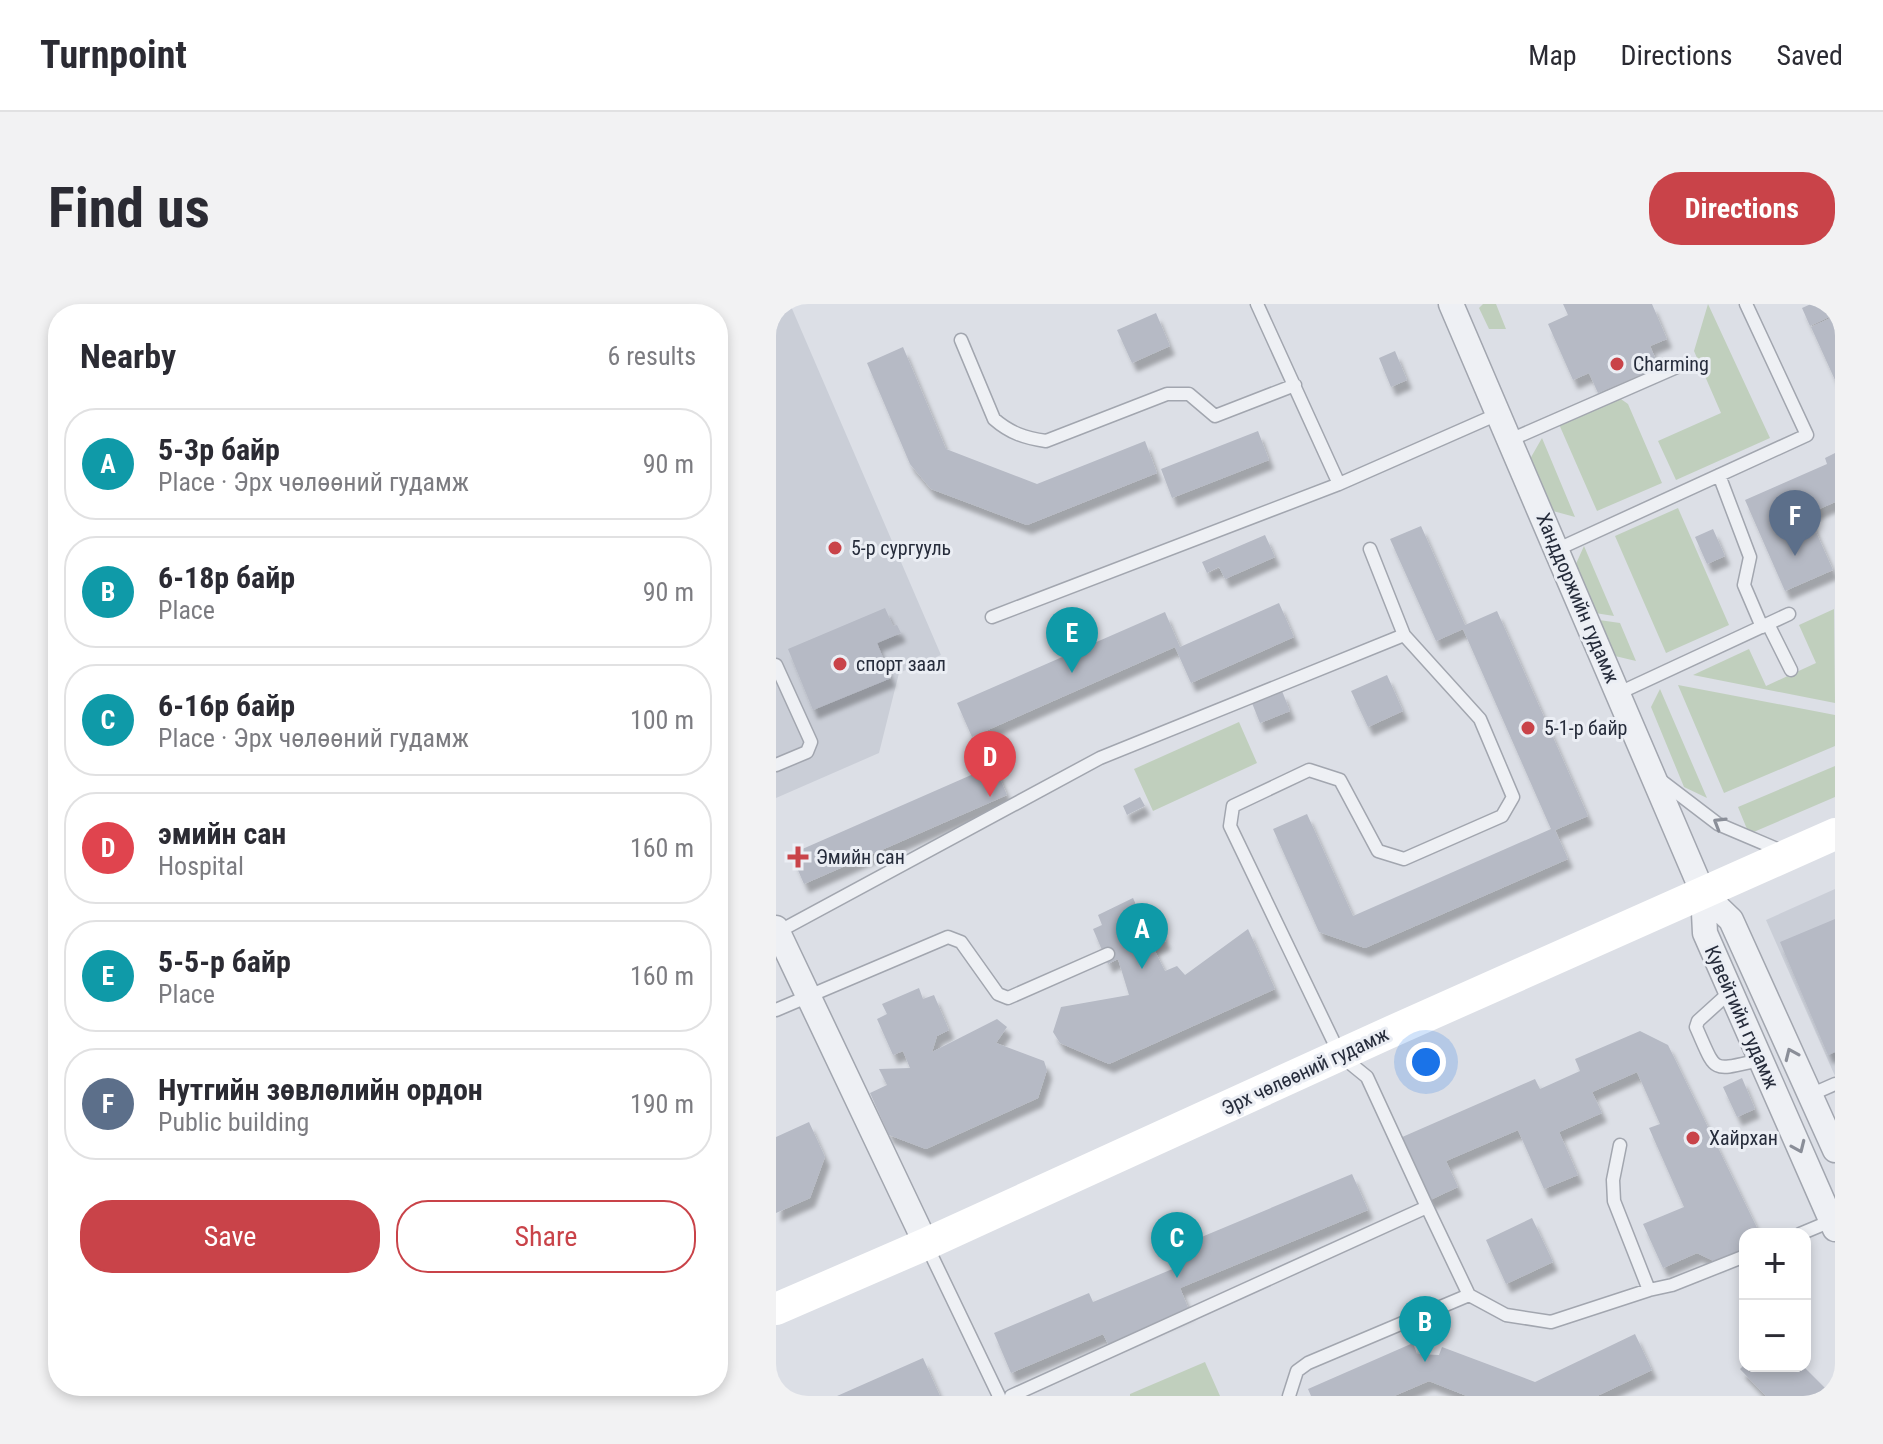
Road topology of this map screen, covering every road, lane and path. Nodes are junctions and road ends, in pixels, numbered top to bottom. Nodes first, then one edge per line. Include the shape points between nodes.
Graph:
1 (1257, 304) edge
2 (1451, 304) edge
3 (1746, 304) edge
4 (961, 340) dead end
5 (1677, 367) dead end
6 (1295, 385) junction
7 (1498, 414) junction
8 (1510, 440) junction
9 (1719, 475) junction
10 (1339, 484) junction
11 (1370, 549) dead end
12 (1558, 549) junction
13 (1789, 614) dead end
14 (992, 617) dead end
15 (1765, 625) junction
16 (1404, 635) junction
17 (776, 665) edge
18 (1791, 670) dead end
19 (1619, 693) junction
20 (776, 765) edge
21 (1649, 770) junction
22 (1835, 834) edge
23 (1790, 854) junction
24 (1703, 893) junction
25 (777, 931) edge
26 (1108, 954) dead end
27 (1730, 992) junction
28 (809, 997) junction
29 (776, 1010) edge
30 (1340, 1055) junction
31 (1760, 1060) junction
32 (1835, 1084) edge
33 (1810, 1095) junction
34 (1620, 1145) dead end
35 (1835, 1150) edge
36 (1427, 1207) junction
37 (1833, 1225) edge
38 (1811, 1231) edge
39 (926, 1244) junction
40 (1739, 1258) edge
41 (1649, 1290) junction
42 (1469, 1295) junction
43 (776, 1309) edge
44 (999, 1396) edge
45 (1011, 1396) edge
46 (1289, 1396) edge

1 - 6 lane
2 - 7 street, Ханддоржийн гудамж
3 - 9 lane via 1807,435
4 - 6 lane via 994,419 1036,440 1046,441 1167,394 1189,394 1215,416
5 - 8 lane
6 - 10 lane
7 - 8 street, Ханддоржийн гудамж
7 - 10 lane
8 - 12 street, Ханддоржийн гудамж
9 - 12 lane
9 - 15 lane via 1750,557 1744,585
10 - 14 lane
11 - 16 lane
12 - 19 street, Ханддоржийн гудамж
13 - 15 lane
15 - 18 lane
15 - 19 lane
16 - 25 lane via 1100,758
16 - 30 lane via 1480,719 1513,797 1502,816 1404,859 1378,851 1340,780 1309,770 1233,806 1230,826
17 - 20 lane via 811,742 807,752
19 - 21 street, Ханддоржийн гудамж
23 -> 21 lane via 1718,824
21 - 24 street, Ханддоржийн гудамж
22 - 23 main road, Эрх чөлөөний гудамж
23 - 24 main road, Эрх чөлөөний гудамж
24 - 27 street, Кувейтийн гудамж via 1705,933
24 - 30 main road, Эрх чөлөөний гудамж
33 -> 24 street, Кувейтийн гудамж via 1731,920
25 - 28 street
26 - 28 lane via 1008,998 998,994 961,942 948,937
27 - 31 street, Кувейтийн гудамж
27 - 31 lane via 1696,1027 1713,1064 1720,1068
28 - 29 lane
28 - 39 street
30 - 36 lane via 1367,1077
30 - 39 main road, Эрх чөлөөний гудамж
31 -> 37 street, Кувейтийн гудамж
32 - 33 lane
33 - 35 street, Кувейтийн гудамж
34 - 41 lane via 1614,1201
36 - 42 lane
36 - 45 lane
37 - 38 lane
39 - 43 main road, Эрх чөлөөний гудамж
39 - 44 lane
40 - 41 lane
41 - 42 lane via 1551,1322 1506,1315
42 - 46 lane via 1308,1363 1297,1371

